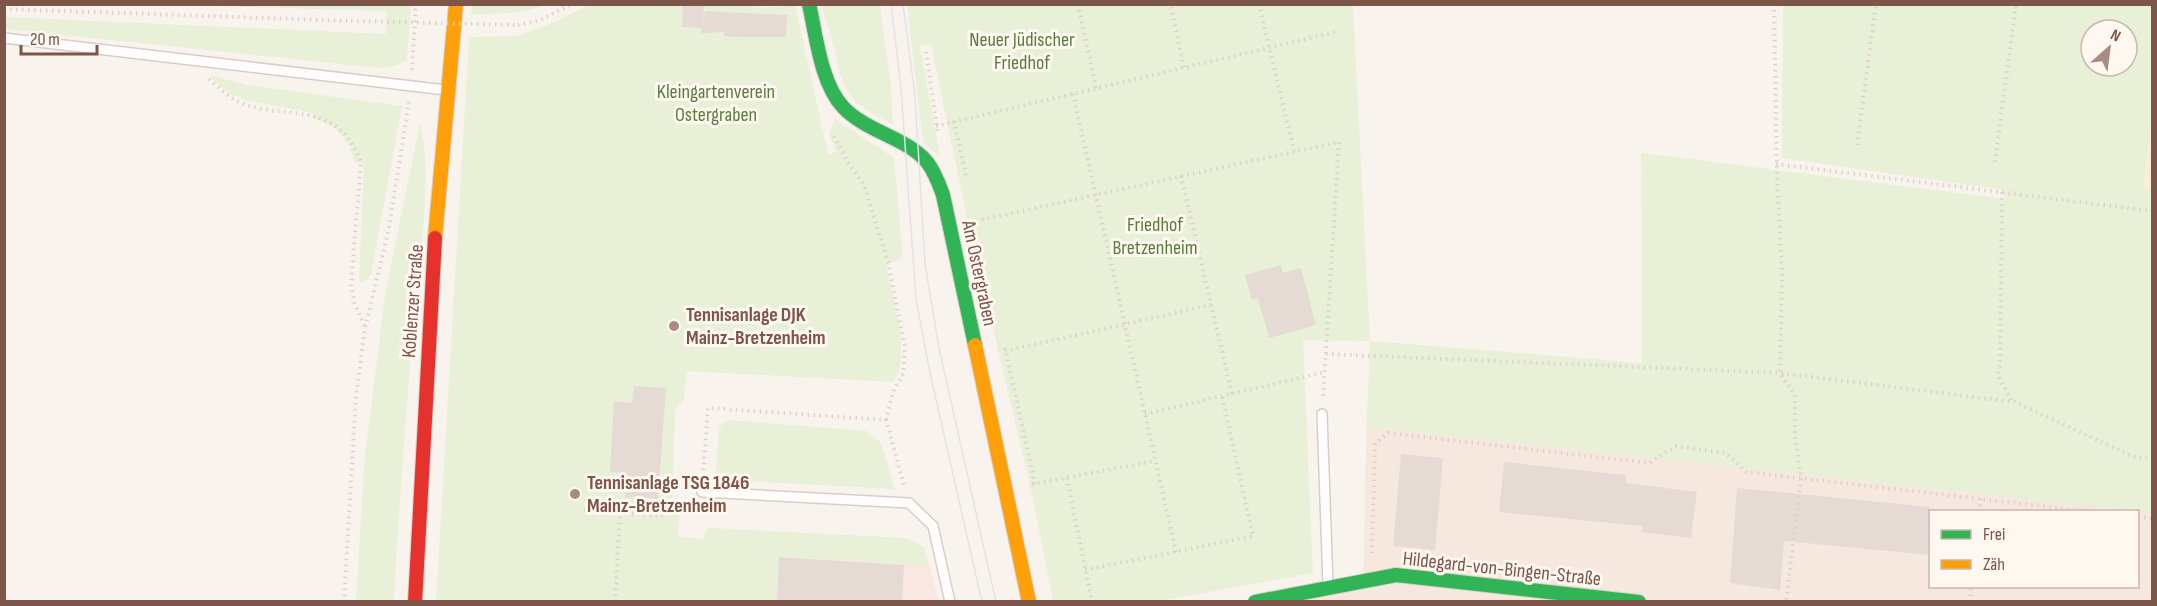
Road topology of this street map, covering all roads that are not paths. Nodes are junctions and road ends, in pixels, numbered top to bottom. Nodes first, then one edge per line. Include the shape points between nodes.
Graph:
1 (456, 4) edge
2 (809, 4) edge
3 (4, 38) edge
4 (446, 90) junction
5 (1322, 414) road end
6 (702, 492) road end
7 (1328, 587) junction
8 (415, 602) edge
9 (950, 602) edge
10 (1029, 602) edge
11 (1255, 602) edge
12 (1639, 602) edge

1 - 4 street, Koblenzer Straße
2 - 10 street, Am Ostergraben via 823,60 839,102 874,129 918,152 932,167 943,195
3 - 4 lane
4 - 8 street, Koblenzer Straße
5 - 7 lane
6 - 9 lane via 909,504 933,526
7 - 11 street, Hildegard-von-Bingen-Straße
7 - 12 street, Hildegard-von-Bingen-Straße via 1396,575

